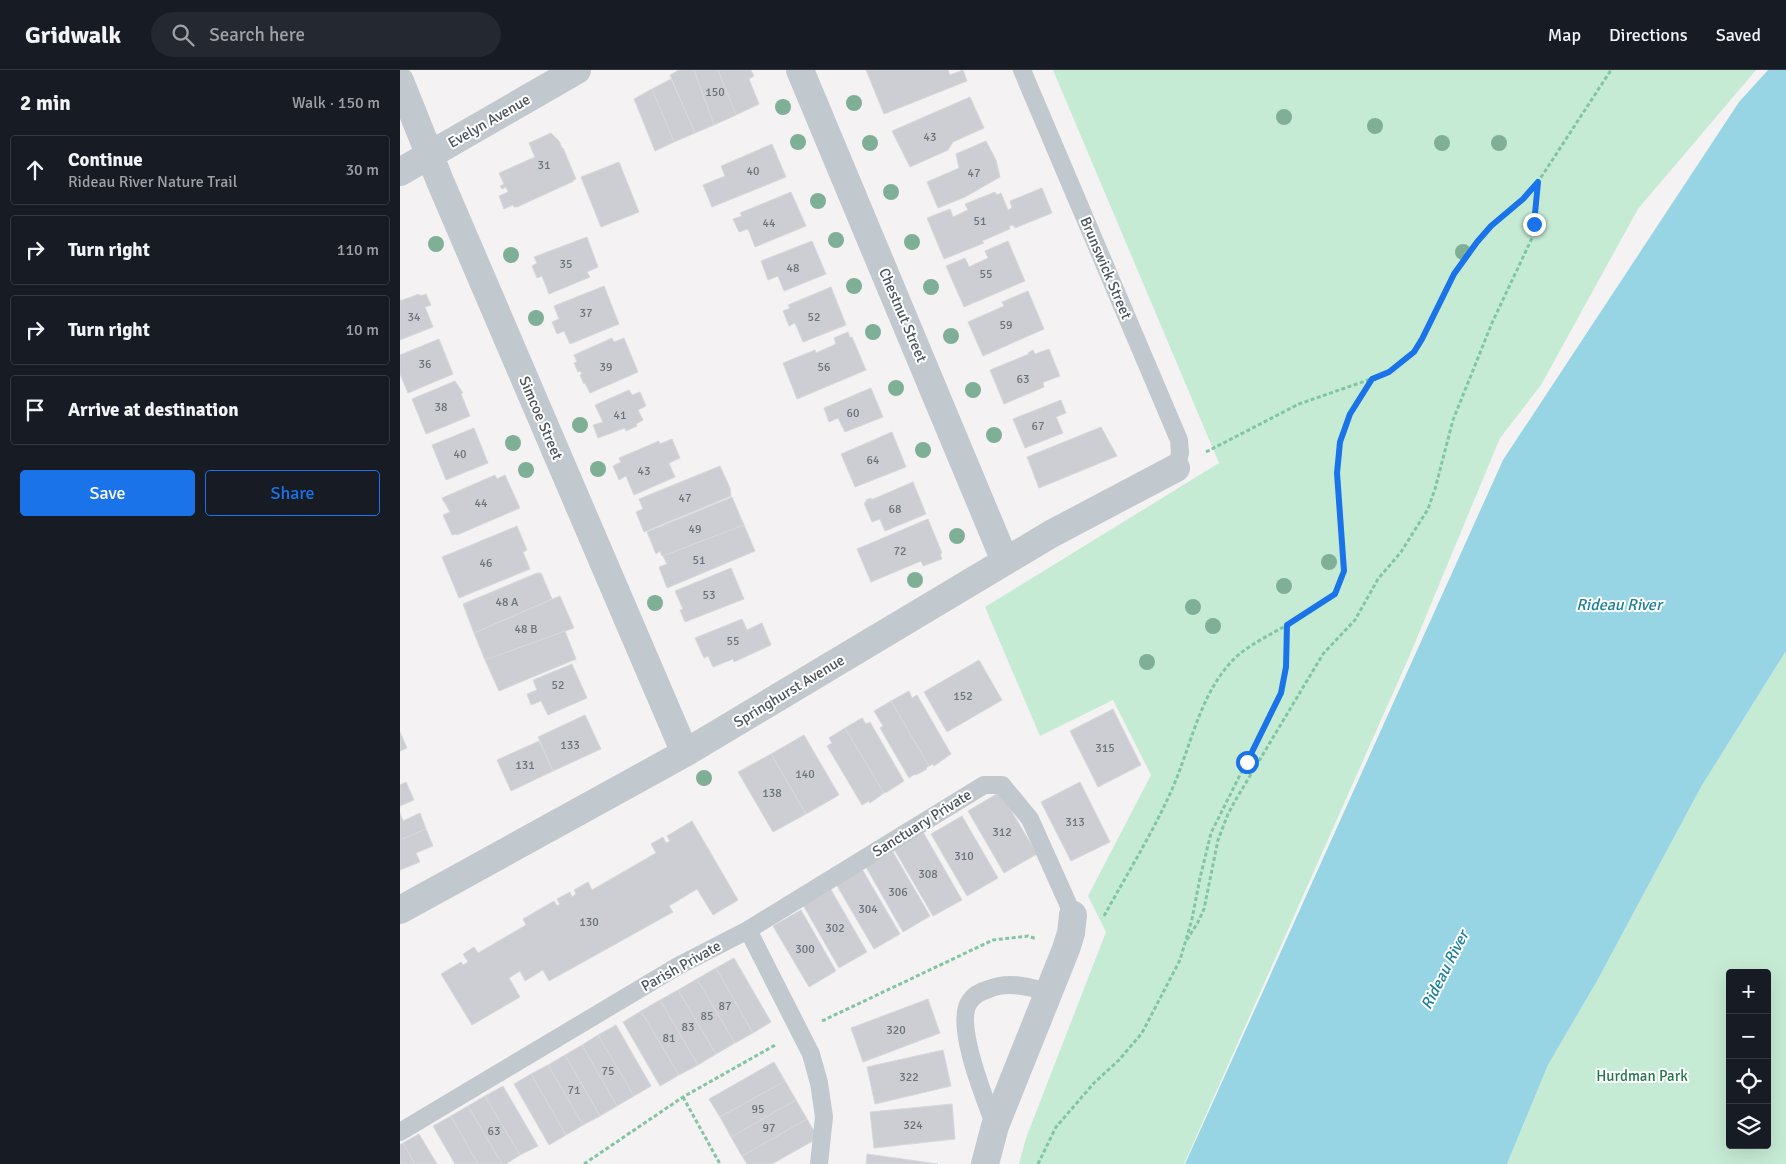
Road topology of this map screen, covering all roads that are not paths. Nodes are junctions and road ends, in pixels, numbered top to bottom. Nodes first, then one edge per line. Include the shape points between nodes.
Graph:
1 (577, 70) edge
2 (800, 70) edge
3 (1022, 70) edge
4 (400, 81) edge
5 (430, 156) junction
6 (400, 172) edge
7 (1176, 468) joint
8 (1005, 561) junction
9 (685, 753) junction
10 (400, 910) edge
11 (1073, 915) joint
12 (748, 930) junction
13 (1048, 993) junction
14 (995, 1126) junction
15 (400, 1132) edge
16 (819, 1164) edge
17 (985, 1164) edge

1 - 5 street, Evelyn Avenue
2 - 8 street, Chestnut Street
3 - 7 lane, Brunswick Street via 1179,440
4 - 5 street, Simcoe Street
5 - 6 street, Evelyn Avenue
5 - 9 street, Simcoe Street
7 - 8 street, Springhurst Avenue
8 - 9 street, Springhurst Avenue
9 - 10 street, Springhurst Avenue
11 - 12 lane, Sanctuary Private via 1030,820 1002,785 984,785
11 - 13 street via 1071,932
12 - 15 lane, Parish Private via 678,966
12 - 16 lane via 811,1054 824,1117
13 - 14 street
13 - 14 lane via 1017,985 997,986 980,992 969,1002 965,1018 967,1042
14 - 17 street

